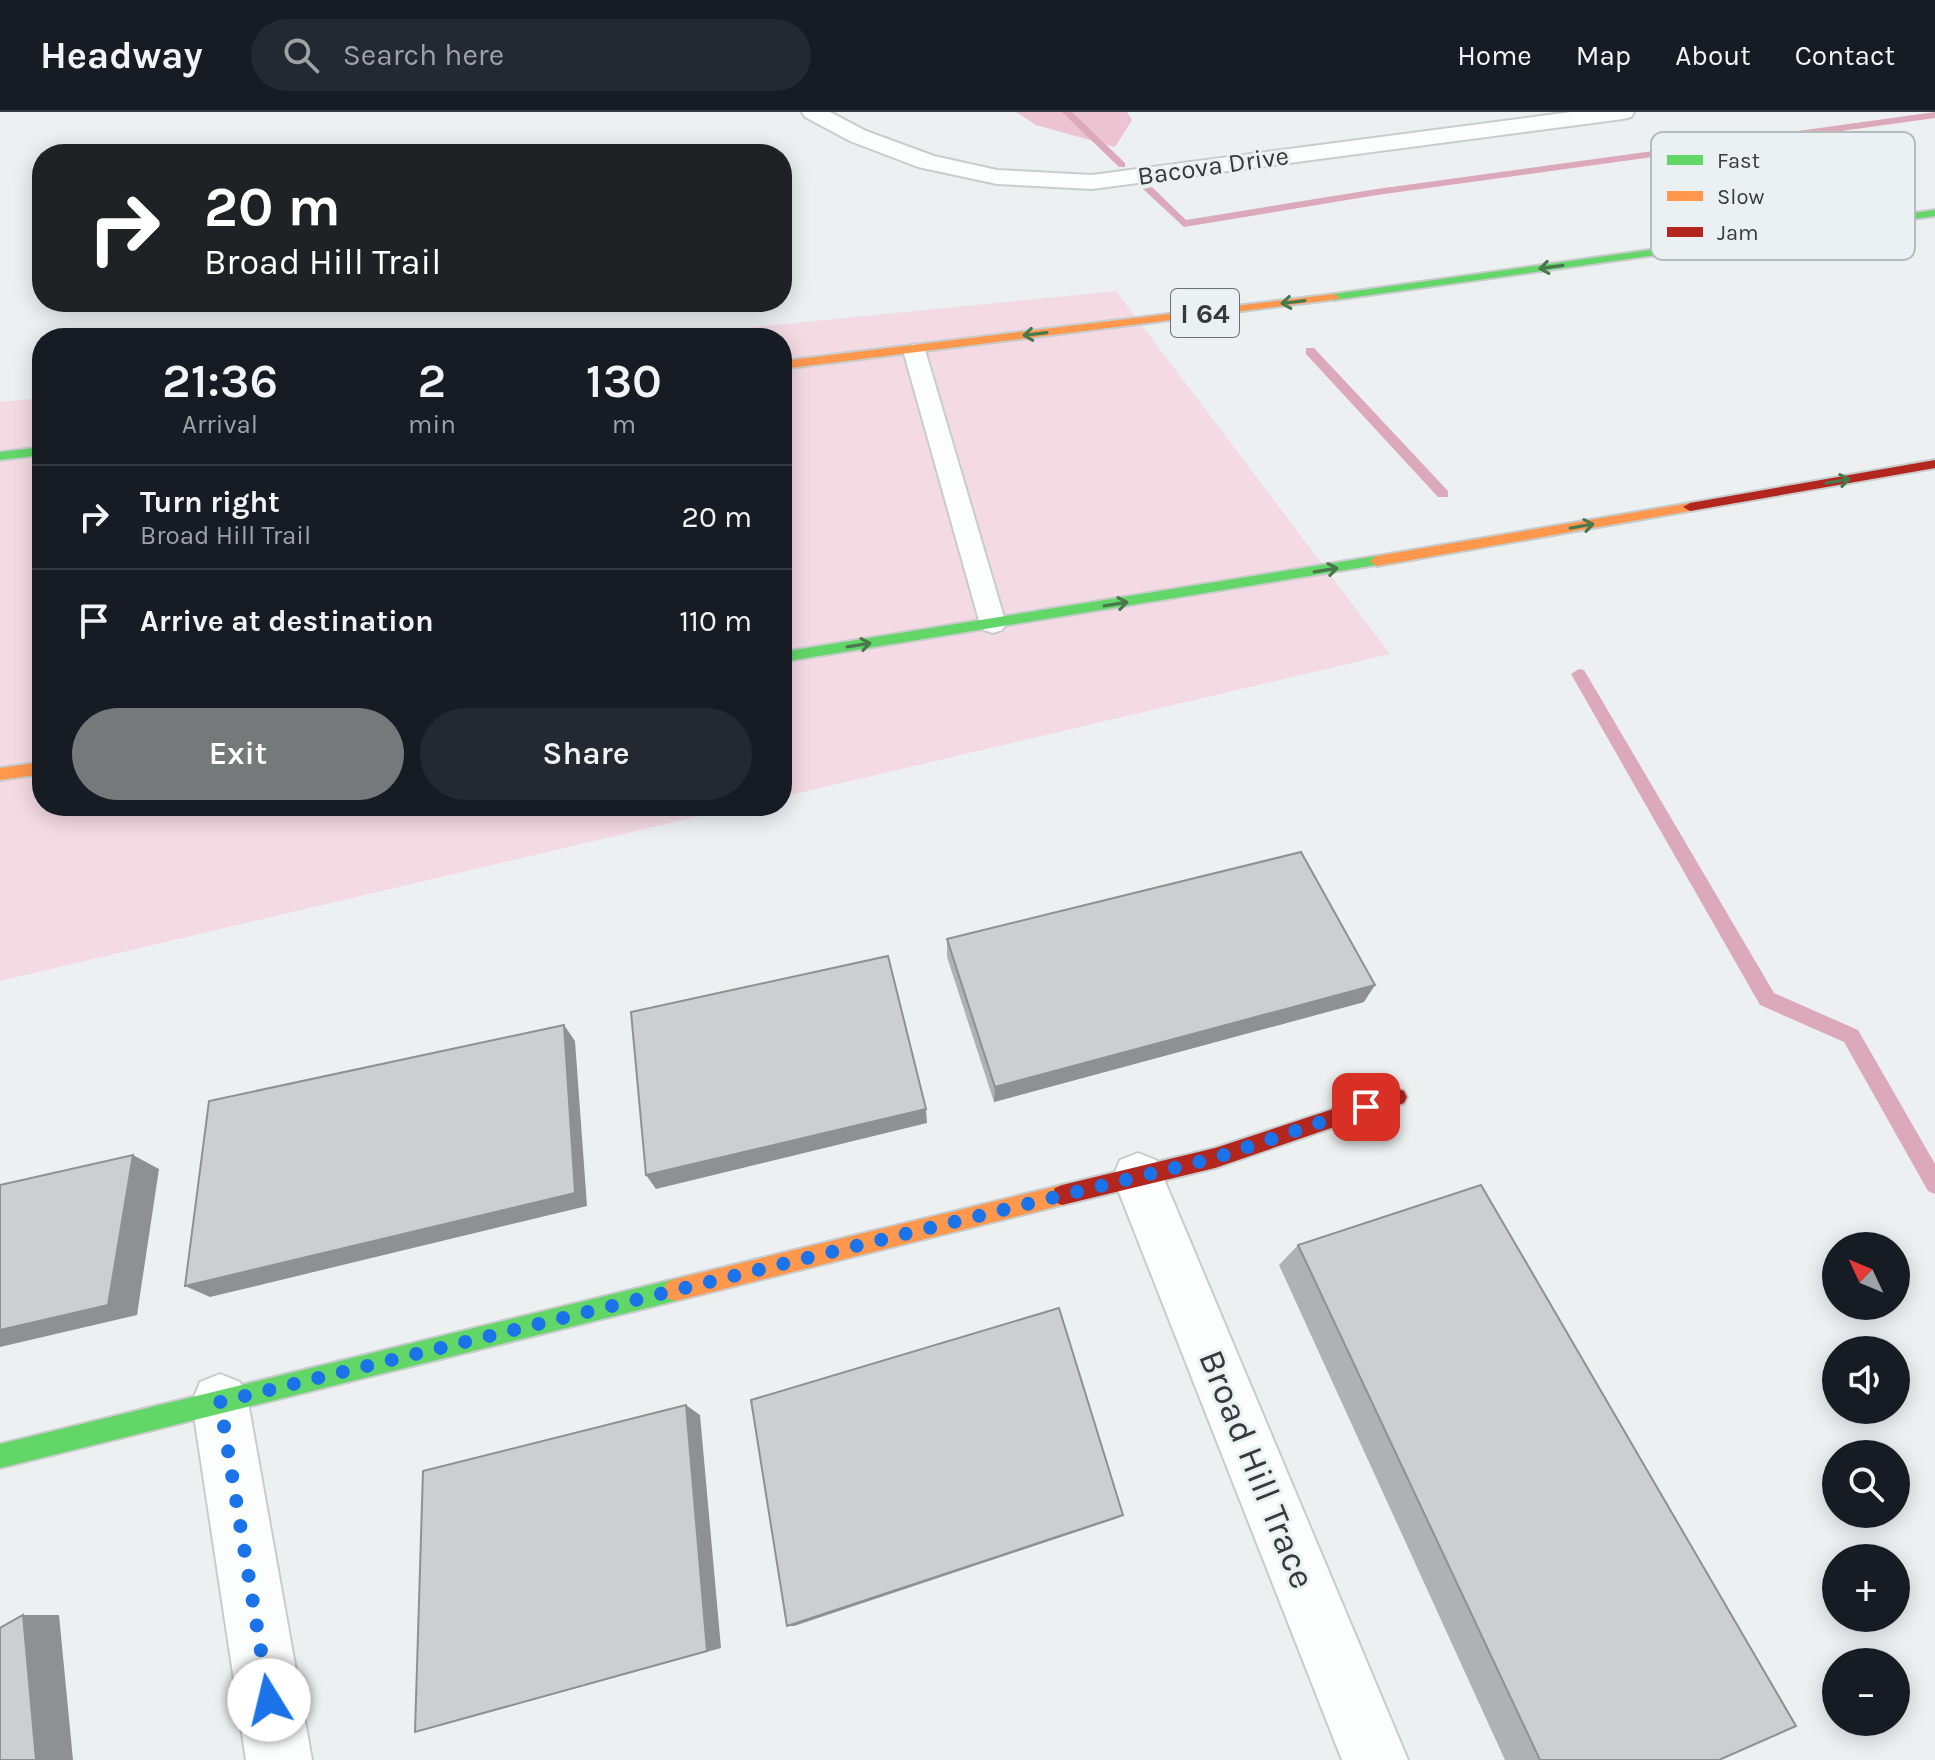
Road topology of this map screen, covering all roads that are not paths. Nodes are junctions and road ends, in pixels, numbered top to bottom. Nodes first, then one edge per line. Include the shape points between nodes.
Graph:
1 (813, 112) edge
2 (1623, 112) edge
3 (1935, 213) edge
4 (1915, 216) edge
5 (1651, 253) edge
6 (914, 350) junction
7 (792, 364) edge
8 (0, 449) edge
9 (32, 450) edge
10 (32, 451) edge
11 (0, 456) edge
12 (1935, 464) edge
13 (993, 624) junction
14 (792, 655) edge
15 (32, 769) edge
16 (0, 774) edge
17 (1397, 1097) dead end
18 (1138, 1177) junction
19 (220, 1402) junction
20 (0, 1456) edge
21 (279, 1760) edge
22 (1375, 1760) edge

1 - 2 street, Bacova Drive via 927,162 997,177 1092,182
3 -> 4 main road, I 64
5 -> 6 main road, I 64
6 - 7 main road, I 64
6 - 13 lane
8 - 9 main road
10 - 11 main road
13 -> 12 main road
14 -> 13 main road
15 - 16 main road
17 - 18 main road via 1215,1158
18 - 19 main road
18 - 22 street, Broad Hill Trace
19 - 20 main road
19 - 21 street

